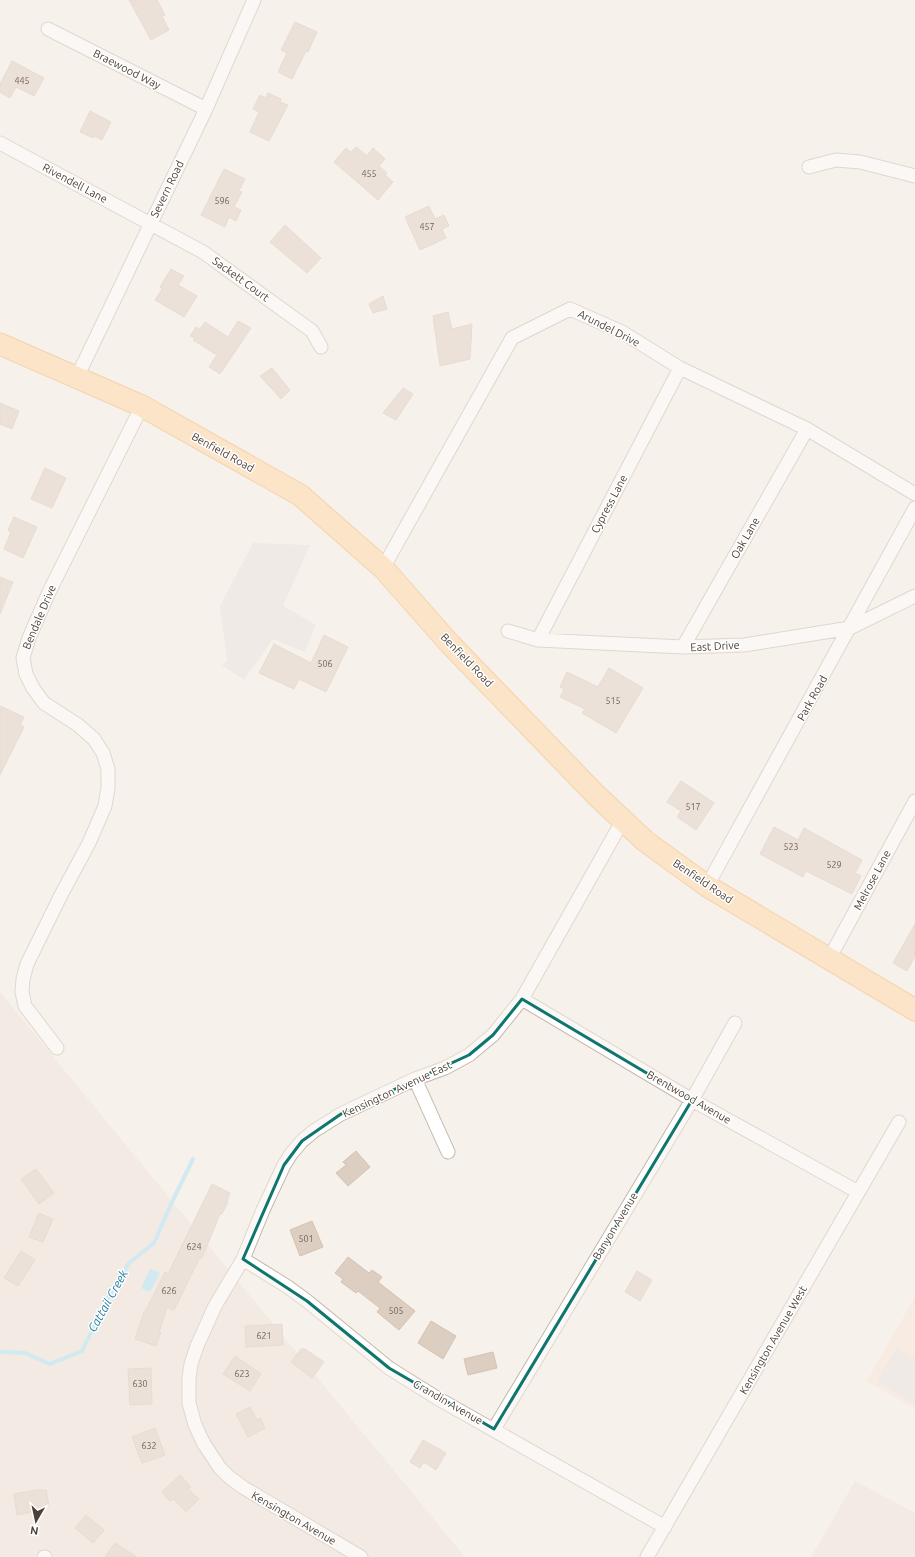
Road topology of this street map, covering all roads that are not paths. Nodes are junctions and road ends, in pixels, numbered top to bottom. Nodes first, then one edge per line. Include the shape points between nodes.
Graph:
1 (254, 0) edge
2 (48, 29) dead end
3 (206, 109) junction
4 (0, 143) edge
5 (809, 167) dead end
6 (915, 176) edge
7 (151, 224) junction
8 (0, 344) edge
9 (322, 348) dead end
10 (680, 368) junction
11 (77, 377) junction
12 (142, 406) junction
13 (807, 429) junction
14 (915, 494) edge
15 (915, 508) edge
16 (383, 568) junction
17 (915, 596) edge
18 (850, 628) junction
19 (508, 631) dead end
20 (538, 640) junction
21 (683, 647) junction
22 (915, 801) edge
23 (623, 820) junction
24 (707, 886) junction
25 (829, 959) junction
26 (522, 999) junction
27 (915, 1010) edge
28 (735, 1023) dead end
29 (57, 1048) dead end
30 (415, 1079) junction
31 (692, 1100) junction
32 (899, 1122) dead end
33 (448, 1152) dead end
34 (858, 1192) junction
35 (243, 1259) junction
36 (494, 1428) junction
37 (229, 1477) joint
38 (665, 1527) junction
39 (361, 1557) edge
40 (647, 1557) edge

1 - 3 street, Severn Road
2 - 3 street, Braewood Way
3 - 7 street, Severn Road
4 - 7 street, Rivendell Lane
5 - 6 street via 836,160 860,162
7 - 9 street, Sackett Court via 203,252 312,331
7 - 11 street, Severn Road
8 - 11 main road, Benfield Road
10 - 13 street, Arundel Drive
10 - 16 street, Arundel Drive via 622,332 570,309 512,338
10 - 20 street, Cypress Lane
11 - 12 main road, Benfield Road
12 - 16 main road, Benfield Road via 300,495
12 - 29 street, Bendale Drive via 49,592 23,658 26,674 40,698 94,739 104,753 108,769 106,806 27,964 23,979 25,1006
13 - 14 street, Arundel Drive
13 - 21 street, Oak Lane
15 - 18 street, Park Road
16 - 23 main road, Benfield Road via 450,644
17 - 18 street, East Drive
18 - 21 street, East Drive via 744,645
18 - 24 street, Park Road
19 - 20 street, East Drive
20 - 21 street, East Drive
22 - 25 street, Melrose Lane
23 - 24 main road, Benfield Road via 645,841
23 - 26 street, Kensington Avenue East
24 - 25 main road, Benfield Road
25 - 27 main road, Benfield Road
26 - 30 street, Kensington Avenue East via 493,1035 469,1055 445,1068
26 - 31 street, Brentwood Avenue
28 - 31 street, Banyon Avenue
30 - 33 street
30 - 35 street, Kensington Avenue East via 341,1114 302,1141 284,1165
31 - 34 street, Brentwood Avenue
31 - 36 street, Banyon Avenue
32 - 34 street, Kensington Avenue West
34 - 38 street, Kensington Avenue West
35 - 36 street, Grandin Avenue via 307,1301 389,1368 437,1398
35 - 37 street, Kensington Avenue East via 215,1306 197,1346 189,1378 189,1403 195,1425 220,1468
36 - 38 street, Grandin Avenue
37 - 39 street, Kensington Avenue
38 - 40 street, Kensington Avenue West

